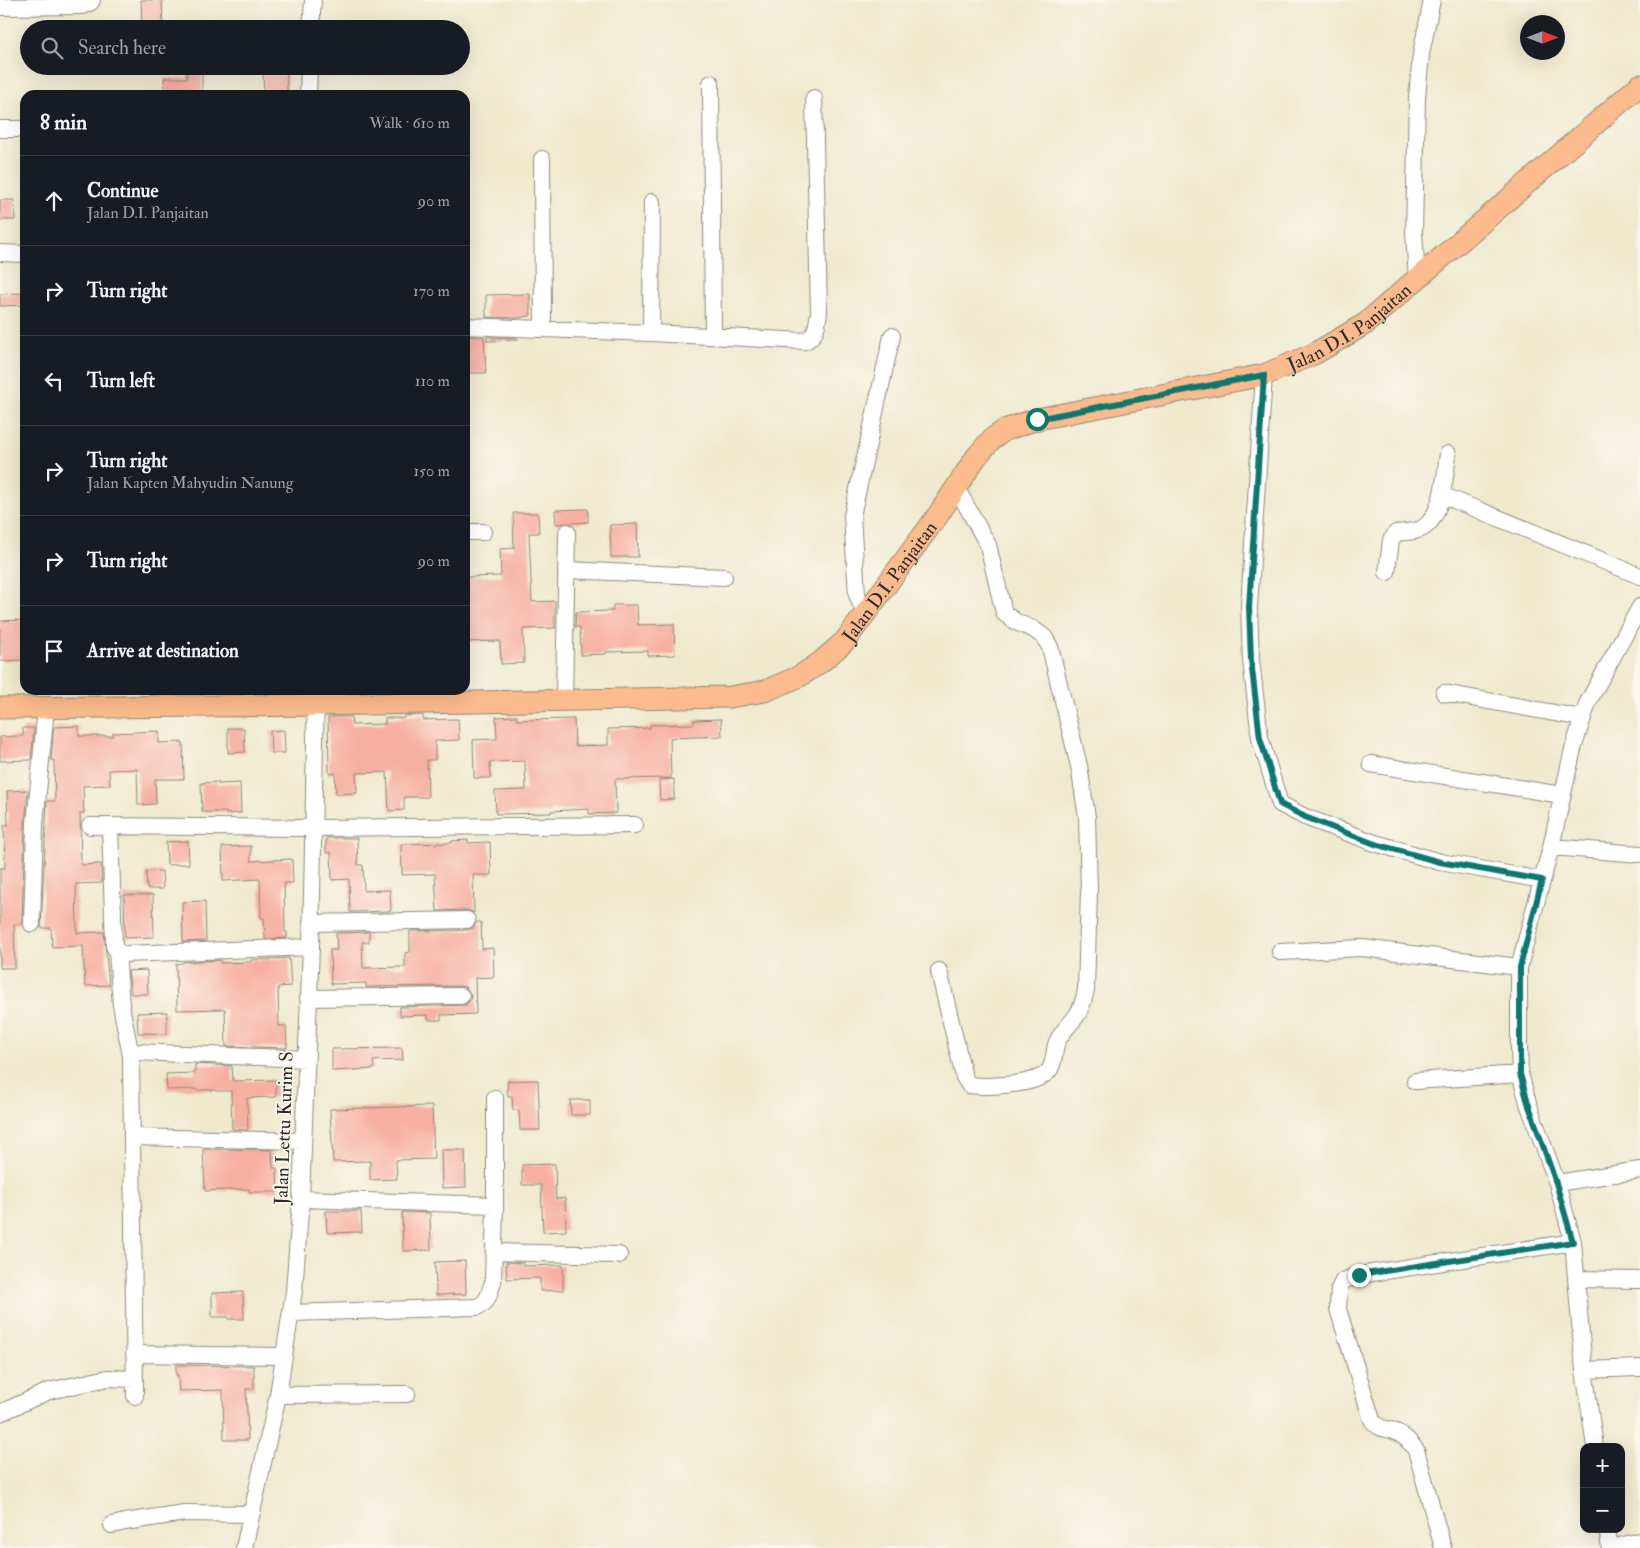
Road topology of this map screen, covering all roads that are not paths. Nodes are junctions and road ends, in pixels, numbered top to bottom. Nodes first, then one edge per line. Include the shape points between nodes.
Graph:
1 (92, 0) edge
2 (313, 0) edge
3 (1432, 0) edge
4 (0, 7) edge
5 (312, 20) edge
6 (309, 75) edge
7 (711, 83) dead end
8 (1640, 85) edge
9 (308, 90) edge
10 (814, 98) dead end
11 (0, 129) edge
12 (20, 129) edge
13 (542, 159) dead end
14 (652, 202) dead end
15 (0, 252) edge
16 (20, 254) edge
17 (1418, 278) junction
18 (470, 326) edge
19 (543, 329) junction
20 (651, 332) junction
21 (713, 335) junction
22 (892, 336) dead end
23 (1264, 375) junction
24 (1448, 454) dead end
25 (956, 486) junction
26 (1442, 495) junction
27 (470, 532) edge
28 (483, 532) dead end
29 (567, 532) dead end
30 (566, 570) junction
31 (1387, 572) dead end
32 (1640, 576) edge
33 (724, 577) dead end
34 (1640, 607) edge
35 (865, 614) junction
36 (1444, 692) dead end
37 (433, 696) edge
38 (316, 698) edge
39 (564, 700) junction
40 (0, 708) edge
41 (46, 708) junction
42 (1582, 718) junction
43 (1371, 764) dead end
44 (1562, 795) junction
45 (635, 825) dead end
46 (90, 826) dead end
47 (110, 826) junction
48 (313, 828) junction
49 (1551, 847) junction
50 (1640, 854) edge
51 (1542, 880) junction
52 (467, 920) dead end
53 (311, 923) junction
54 (32, 924) dead end
55 (311, 947) junction
56 (118, 952) junction
57 (1280, 952) dead end
58 (1520, 967) junction
59 (939, 971) dead end
60 (460, 996) dead end
61 (308, 998) junction
62 (131, 1056) junction
63 (306, 1059) junction
64 (1520, 1074) junction
65 (1415, 1081) dead end
66 (495, 1098) dead end
67 (132, 1137) junction
68 (303, 1141) junction
69 (1640, 1170) edge
70 (1556, 1183) junction
71 (301, 1199) junction
72 (495, 1206) junction
73 (1573, 1242) junction
74 (494, 1252) junction
75 (619, 1255) dead end
76 (1576, 1279) junction
77 (1640, 1280) edge
78 (290, 1313) junction
79 (134, 1354) junction
80 (284, 1356) junction
81 (1640, 1368) edge
82 (1584, 1370) junction
83 (135, 1379) junction
84 (407, 1394) dead end
85 (278, 1395) junction
86 (135, 1396) dead end
87 (0, 1413) edge
88 (1594, 1443) edge
89 (251, 1514) junction
90 (112, 1525) dead end
91 (1607, 1533) edge
92 (1640, 1541) edge
93 (244, 1548) edge
94 (1443, 1548) edge
95 (1611, 1548) edge

1 - 4 street via 82,6
2 - 5 street
3 - 17 street via 1421,54 1417,98 1414,233
6 - 9 street
7 - 21 street
8 - 17 main road, Jalan D.I. Panjaitan
10 - 21 street via 819,312 816,329 805,341
11 - 12 street
13 - 19 street
14 - 20 street
15 - 16 street
17 - 23 main road, Jalan D.I. Panjaitan via 1365,324 1314,354
18 - 19 street
19 - 20 street
20 - 21 street
22 - 35 street via 852,516 857,595
23 - 25 main road, Jalan D.I. Panjaitan via 1037,419 1005,430 977,456
23 - 51 street via 1249,607 1260,738 1280,804 1375,844 1440,862
24 - 26 street
25 - 35 main road, Jalan D.I. Panjaitan
25 - 59 street via 988,545 1004,613 1044,637 1050,647 1080,766 1087,817 1089,891 1086,990 1078,1014 1057,1041 1055,1060 1049,1072 1029,1081 986,1087 969,1085 964,1077
26 - 31 street via 1432,520 1422,529 1396,533 1391,540
26 - 32 street
27 - 28 street
29 - 30 street
30 - 33 street
30 - 39 street
34 - 42 street
35 - 39 main road, Jalan D.I. Panjaitan via 845,642 821,662 800,676 765,691 730,697
36 - 42 street
37 - 38 main road, Jalan D.I. Panjaitan
37 - 39 main road, Jalan D.I. Panjaitan
38 - 41 main road, Jalan D.I. Panjaitan
38 - 48 street, Jalan Lettu Kurim S
40 - 41 main road, Jalan D.I. Panjaitan
41 - 54 street via 35,824
42 - 44 street
43 - 44 street
44 - 49 street
45 - 48 street
46 - 47 street
47 - 48 street
47 - 56 street via 114,946
48 - 53 street, Jalan Lettu Kurim S
49 - 50 street
49 - 51 street
51 - 58 street
52 - 53 street
53 - 55 street, Jalan Lettu Kurim S
55 - 56 street
55 - 61 street, Jalan Lettu Kurim S
56 - 62 street via 121,1005
57 - 58 street via 1362,948
58 - 64 street
60 - 61 street
61 - 63 street, Jalan Lettu Kurim S
62 - 63 street via 136,1052
62 - 67 street
63 - 68 street, Jalan Lettu Kurim S
64 - 65 street
64 - 70 street
66 - 72 street
67 - 68 street
67 - 79 street
68 - 71 street, Jalan Lettu Kurim S
69 - 70 street
70 - 73 street
71 - 72 street
71 - 78 street, Jalan Lettu Kurim S
72 - 74 street
73 - 76 street
73 - 94 street via 1359,1275 1343,1281 1339,1289 1338,1309 1372,1420 1376,1426 1409,1440 1416,1450
74 - 75 street
74 - 78 street via 493,1282 488,1297 477,1307
76 - 77 street
76 - 82 street
78 - 80 street, Jalan Lettu Kurim S
79 - 80 street
79 - 83 street
80 - 85 street, Jalan Lettu Kurim S
81 - 82 street
82 - 88 street
83 - 86 street
83 - 87 street via 108,1378 50,1391
84 - 85 street
85 - 89 street, Jalan Lettu Kurim S
89 - 90 street via 184,1513
89 - 93 street, Jalan Lettu Kurim S
91 - 95 street
92 - 95 street

